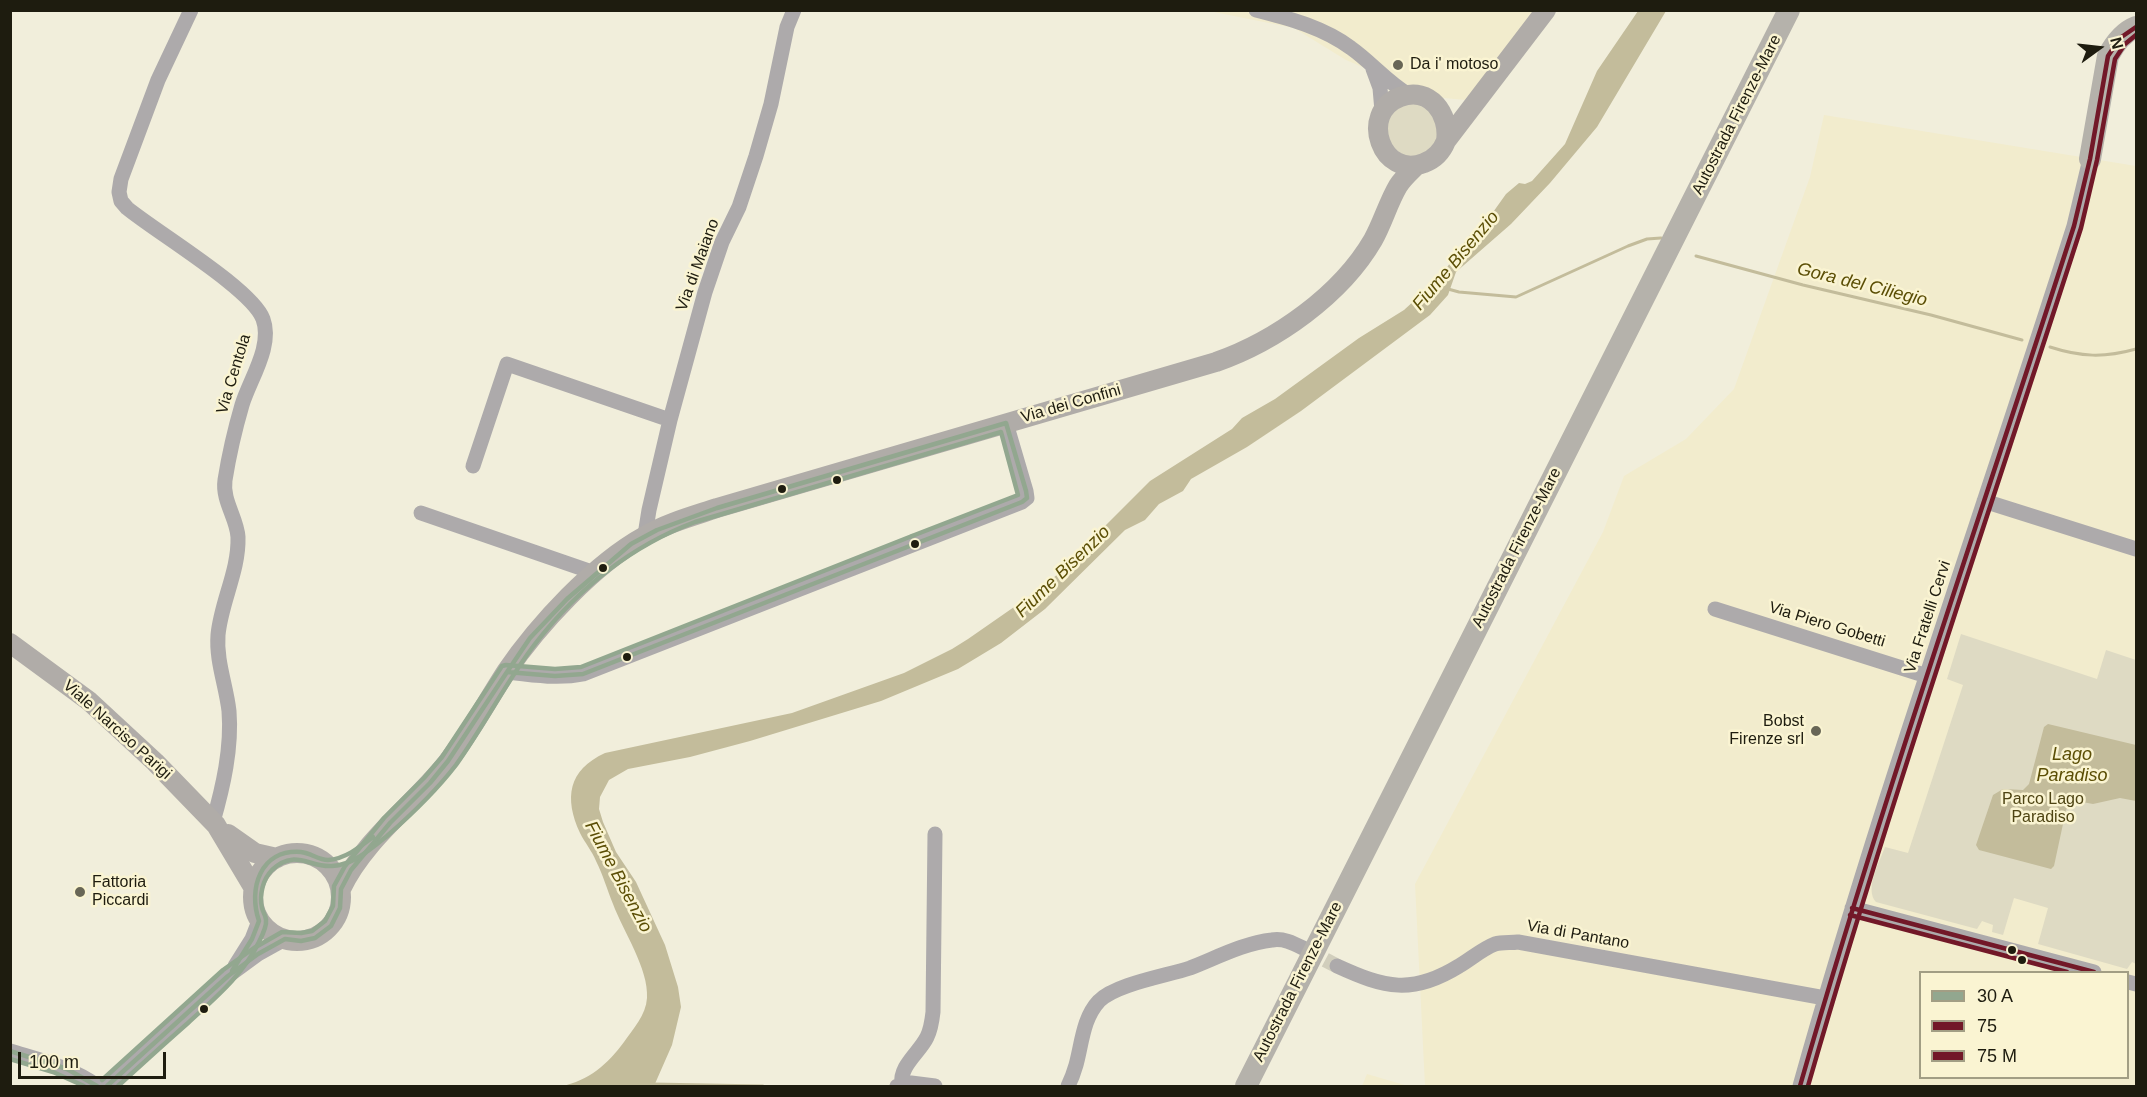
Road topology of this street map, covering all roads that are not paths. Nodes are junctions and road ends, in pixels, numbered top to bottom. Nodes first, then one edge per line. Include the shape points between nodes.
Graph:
1 (191, 10) edge
2 (794, 10) edge
3 (1256, 10) edge
4 (1546, 10) edge
5 (1789, 10) edge
6 (1805, 10) edge
7 (1296, 15) edge
8 (2136, 27) edge
9 (1372, 67) junction
10 (1409, 95) junction
11 (1481, 97) junction
12 (1438, 106) junction
13 (1382, 111) junction
14 (1446, 141) junction
15 (1388, 157) junction
16 (2090, 159) joint
17 (1417, 165) junction
18 (1379, 228) junction
19 (670, 420) junction
20 (1006, 423) junction
21 (473, 466) dead end
22 (1984, 501) junction
23 (421, 513) dead end
24 (645, 535) junction
25 (2136, 549) edge
26 (595, 573) junction
27 (1715, 609) dead end
28 (10, 643) edge
29 (506, 672) junction
30 (1928, 676) junction
31 (390, 823) junction
32 (214, 824) junction
33 (935, 834) dead end
34 (278, 858) junction
35 (324, 861) junction
36 (253, 887) junction
37 (341, 889) junction
38 (1852, 908) junction
39 (259, 921) junction
40 (285, 939) junction
41 (1303, 948) tunnel mouth
42 (1337, 966) tunnel mouth
43 (2090, 971) edge
44 (228, 976) junction
45 (1825, 999) junction
46 (10, 1051) edge
47 (899, 1085) edge
48 (97, 1086) edge
49 (107, 1086) edge
50 (935, 1086) edge
51 (1068, 1086) edge
52 (1246, 1086) edge
53 (1262, 1086) edge
54 (1800, 1086) edge

1 - 32 street, Via Centola via 158,80 119,192 126,208 254,304 265,327 224,484 238,536 235,566 218,633 229,711 228,751
2 - 19 street, Via di Maiano via 756,156 705,292
3 - 7 street
4 - 11 main road, Via dei Confini
5 - 52 highway, Autostrada Firenze-Mare
6 - 53 highway, Autostrada Firenze-Mare
7 - 9 street via 1336,37
8 - 16 highway via 2128,30 2108,56
9 - 10 street
9 - 13 street via 1380,88
10 - 12 main road via 1424,97
10 - 13 main road
11 - 12 main road via 1459,107
11 - 14 main road, Via dei Confini
12 - 14 main road via 1447,125
13 - 15 main road, Via dei Confini via 1378,136
14 - 17 main road, Via dei Confini via 1436,156
15 - 17 main road via 1404,165
15 - 18 main road, Via dei Confini via 1390,183
16 - 22 street, Via Fratelli Cervi via 2074,226
17 - 18 main road, Via dei Confini via 1397,186
18 - 20 main road, Via dei Confini via 1357,263 1319,302 1254,346 1216,362
19 - 21 street via 507,364
19 - 24 street, Via di Maiano
20 - 24 main road, Via dei Confini via 717,508
20 - 29 street via 1026,491 1027,498 1022,502 584,674
22 - 25 street
22 - 30 street, Via Fratelli Cervi
23 - 26 street
24 - 26 main road, Via dei Confini
26 - 29 main road, Via dei Confini via 530,638
27 - 30 street, Via Piero Gobetti
28 - 32 main road, Viale Narciso Parigi via 112,722
29 - 31 main road, Via dei Confini via 448,761
30 - 38 street, Via Fratelli Cervi
31 - 35 main road, Via dei Confini via 349,854
31 - 37 main road, Via dei Confini via 351,870
32 - 34 main road, Viale Narciso Parigi via 248,849
32 - 36 main road, Viale Narciso Parigi
33 - 47 street via 933,1012 927,1037 905,1068
34 - 35 main road via 301,852
34 - 36 main road via 262,870
35 - 37 main road
36 - 39 main road
37 - 40 main road, Via dei Confini via 340,908 328,929 310,939
38 - 43 street
38 - 45 street, Via Fratelli Cervi
39 - 40 main road
39 - 44 street, Via dei Confini
40 - 44 street, Via dei Confini
41 - 51 street via 1275,939 1260,942 1119,989 1100,1000 1080,1040
42 - 45 street, Via di Pantano via 1382,984 1403,986 1443,975 1496,944 1518,942
44 - 49 street, Via dei Confini
45 - 54 street, Via Fratelli Cervi
46 - 48 street via 51,1064
47 - 50 street

